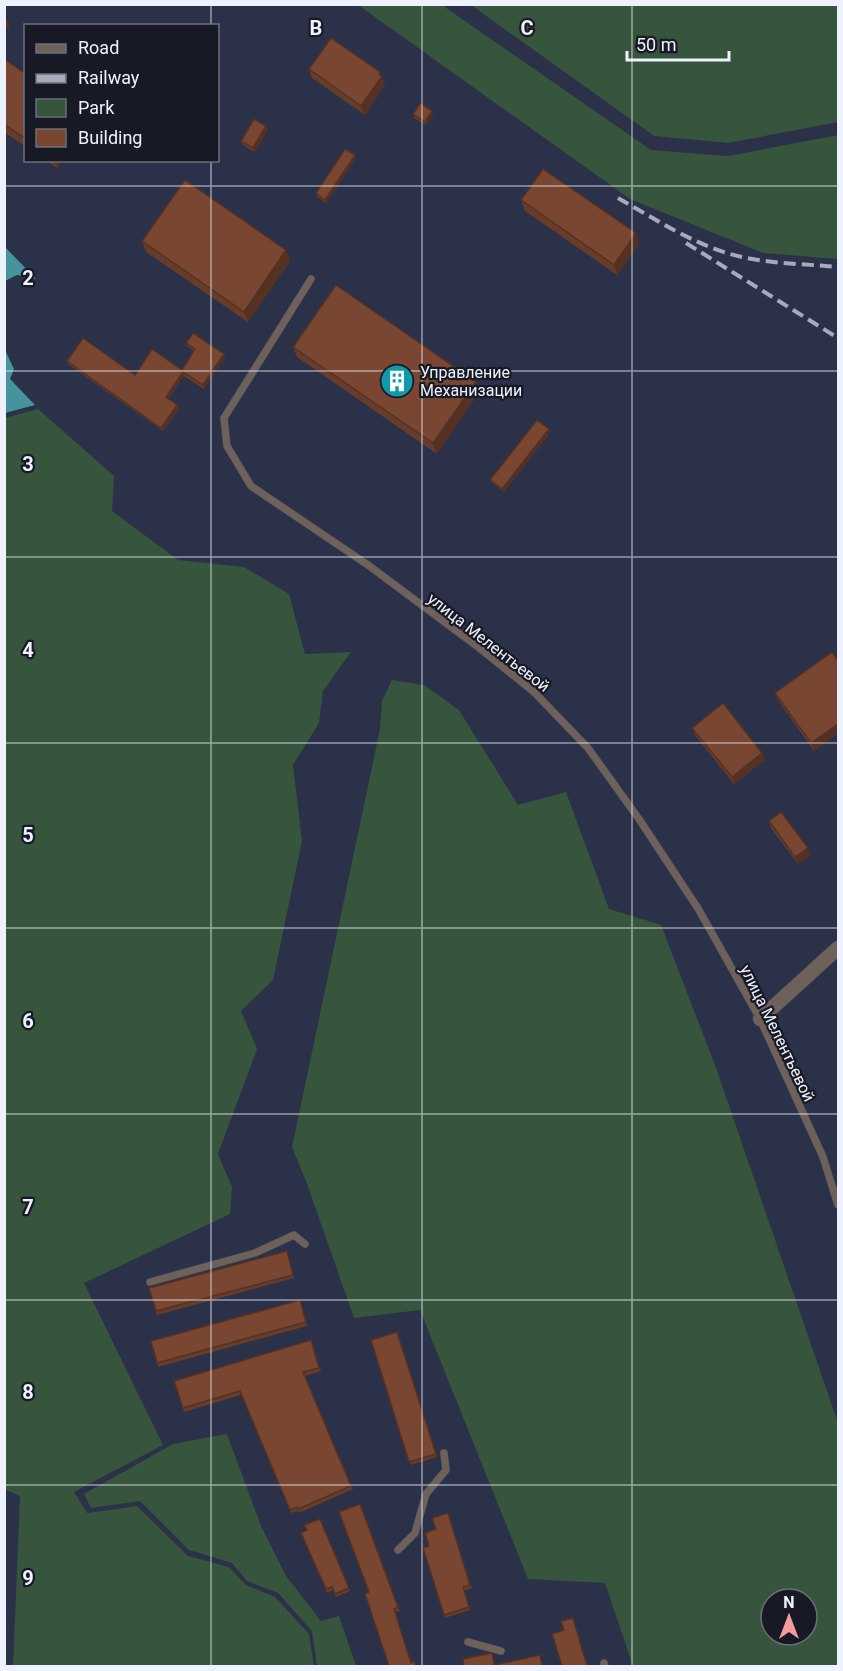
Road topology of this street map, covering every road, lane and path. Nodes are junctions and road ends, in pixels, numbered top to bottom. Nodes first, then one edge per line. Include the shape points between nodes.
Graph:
1 (311, 279) dead end
2 (838, 948) edge
3 (760, 1019) junction
4 (838, 1205) edge
5 (305, 1244) dead end
6 (150, 1282) dead end
7 (444, 1453) dead end
8 (398, 1550) dead end
9 (468, 1642) dead end
10 (501, 1651) dead end

1 - 3 lane, улица Мелентьевой via 224,418 227,446 251,486 368,565 478,647 534,692 588,748 699,910
2 - 3 street
3 - 4 lane, улица Мелентьевой via 822,1157
5 - 6 lane via 294,1235 255,1253
7 - 8 lane via 446,1470 426,1494 415,1533
9 - 10 lane

